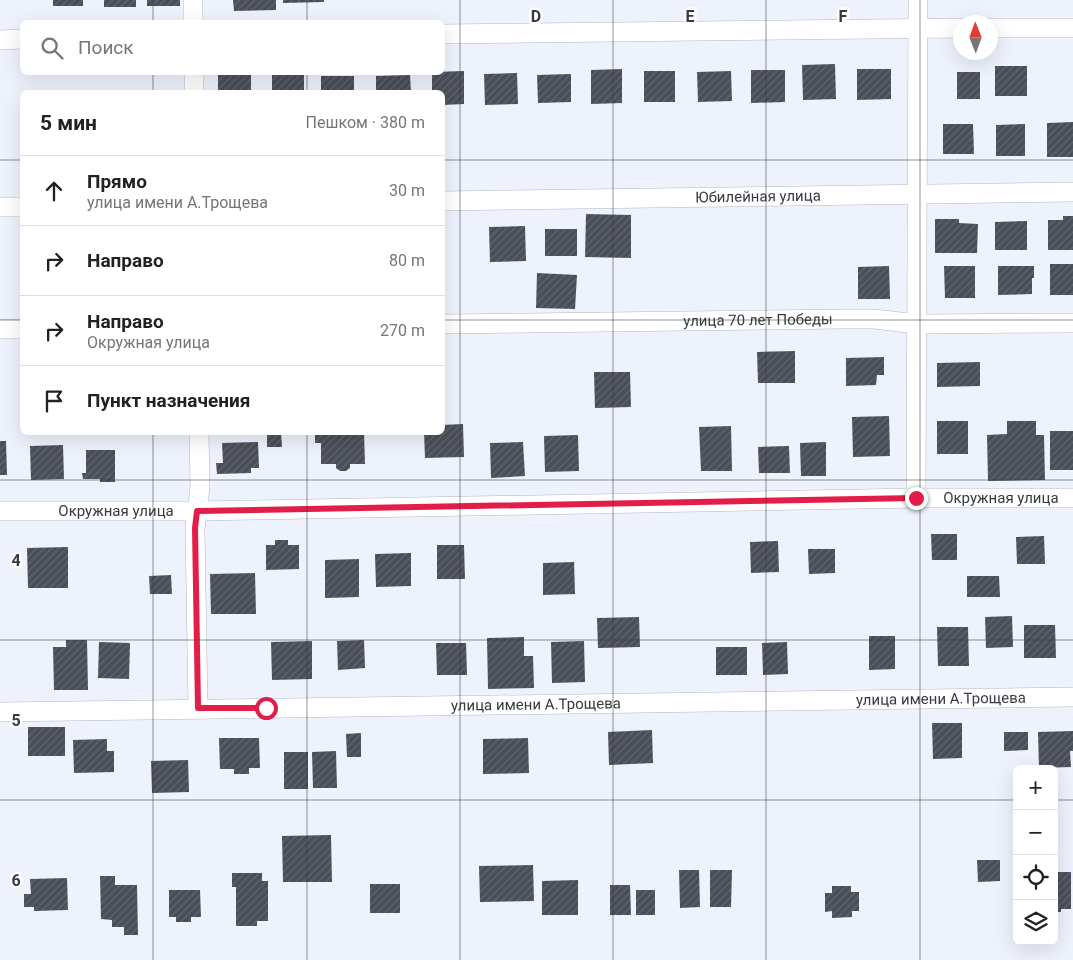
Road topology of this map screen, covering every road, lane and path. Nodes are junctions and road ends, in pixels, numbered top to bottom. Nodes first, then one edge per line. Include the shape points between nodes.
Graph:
1 (193, 0) edge
2 (918, 0) edge
3 (193, 20) edge
4 (953, 28) edge
5 (998, 28) edge
6 (1073, 28) edge
7 (918, 29) junction
8 (445, 34) edge
9 (20, 39) edge
10 (0, 40) edge
11 (194, 75) edge
12 (194, 90) edge
13 (1073, 192) edge
14 (917, 194) junction
15 (445, 201) edge
16 (0, 207) edge
17 (20, 207) edge
18 (1073, 323) edge
19 (445, 324) edge
20 (917, 324) junction
21 (20, 328) edge
22 (0, 329) edge
23 (199, 435) edge
24 (916, 498) junction
25 (1073, 498) edge
26 (0, 511) edge
27 (197, 511) junction
28 (1073, 697) edge
29 (198, 708) junction
30 (0, 712) edge

1 - 3 street
2 - 7 street
4 - 7 street
5 - 6 street
7 - 8 street
7 - 14 street
9 - 10 street
11 - 12 street
13 - 14 street, Юбилейная улица
14 - 15 street, Юбилейная улица
14 - 20 street
16 - 17 street
18 - 20 street, улица 70 лет Победы
19 - 20 street, улица 70 лет Победы via 874,319
20 - 24 street
21 - 22 street
23 - 27 street
24 - 25 street, Окружная улица
24 - 27 street, Окружная улица
26 - 27 street, Окружная улица
27 - 29 street
28 - 29 street, улица имени А.Трощева
29 - 30 street, улица имени А.Трощева

